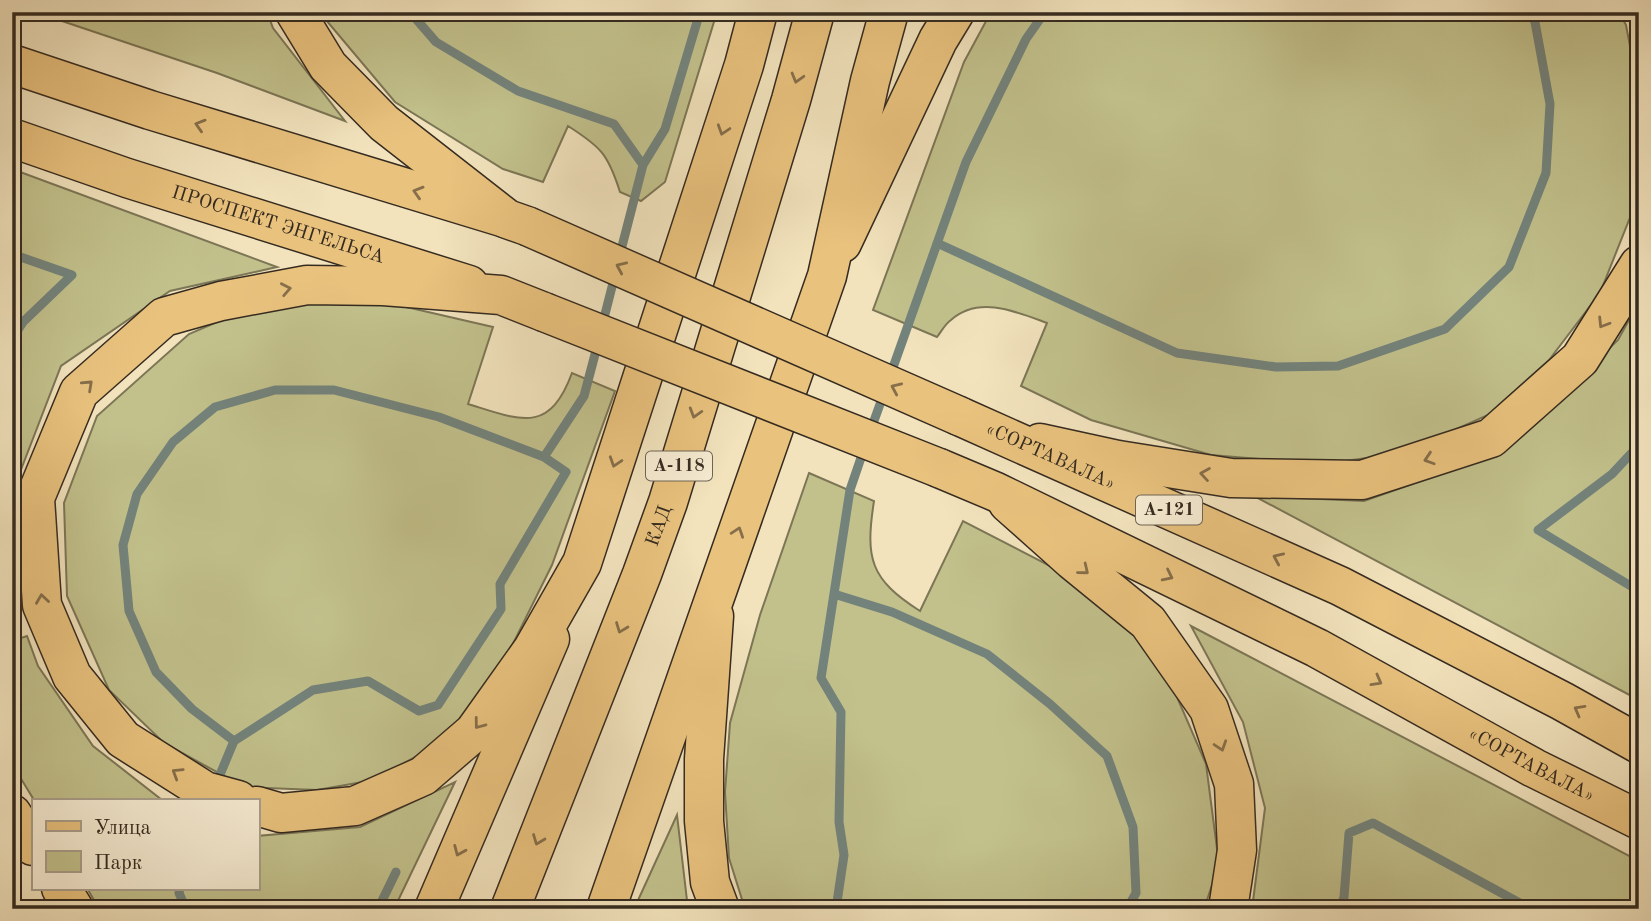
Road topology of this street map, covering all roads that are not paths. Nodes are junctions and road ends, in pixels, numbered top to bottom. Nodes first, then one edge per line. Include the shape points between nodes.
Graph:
1 (295, 12) edge
2 (755, 12) edge
3 (815, 12) edge
4 (889, 12) edge
5 (955, 12) edge
6 (12, 64) edge
7 (12, 138) edge
8 (517, 223) junction
9 (1639, 265) edge
10 (827, 276) junction
11 (501, 295) junction
12 (544, 312) joint
13 (999, 433) junction
14 (996, 492) junction
15 (582, 564) junction
16 (716, 596) junction
17 (1639, 744) edge
18 (234, 799) edge
19 (259, 807) edge
20 (12, 814) edge
21 (1639, 820) edge
22 (32, 844) edge
23 (62, 890) edge
24 (74, 909) edge
25 (434, 909) edge
26 (510, 909) edge
27 (606, 909) edge
28 (720, 909) edge
29 (1228, 909) edge

1 - 8 main road via 328,66 384,123
2 -> 15 main road via 744,65
3 -> 26 main road, КАД / А-118 via 668,502
4 - 10 main road
5 - 10 main road
8 -> 6 main road
7 - 11 main road, ПРОСПЕКТ ЭНГЕЛЬСА
13 -> 8 main road, «СОРТАВАЛА» / А-121, bridge
9 -> 13 main road via 1580,359 1491,439 1362,480 1231,478 1118,460
16 -> 10 main road
11 - 12 main road, ПРОСПЕКТ ЭНГЕЛЬСА
18 -> 11 main road via 205,791 123,739 72,676 42,605 35,498 79,391 164,317 221,301 307,285
12 - 14 main road, «СОРТАВАЛА», bridge
17 -> 13 main road, «СОРТАВАЛА» / А-121 via 1340,586
14 -> 21 main road, «СОРТАВАЛА» via 1317,648
14 -> 29 main road via 1148,622 1209,709 1234,784 1237,850
15 -> 19 main road via 533,649 474,732 423,776 355,806 281,813
15 -> 25 main road
16 - 27 main road
16 - 28 main road via 704,821 710,881
20 - 22 main road
23 - 24 main road

